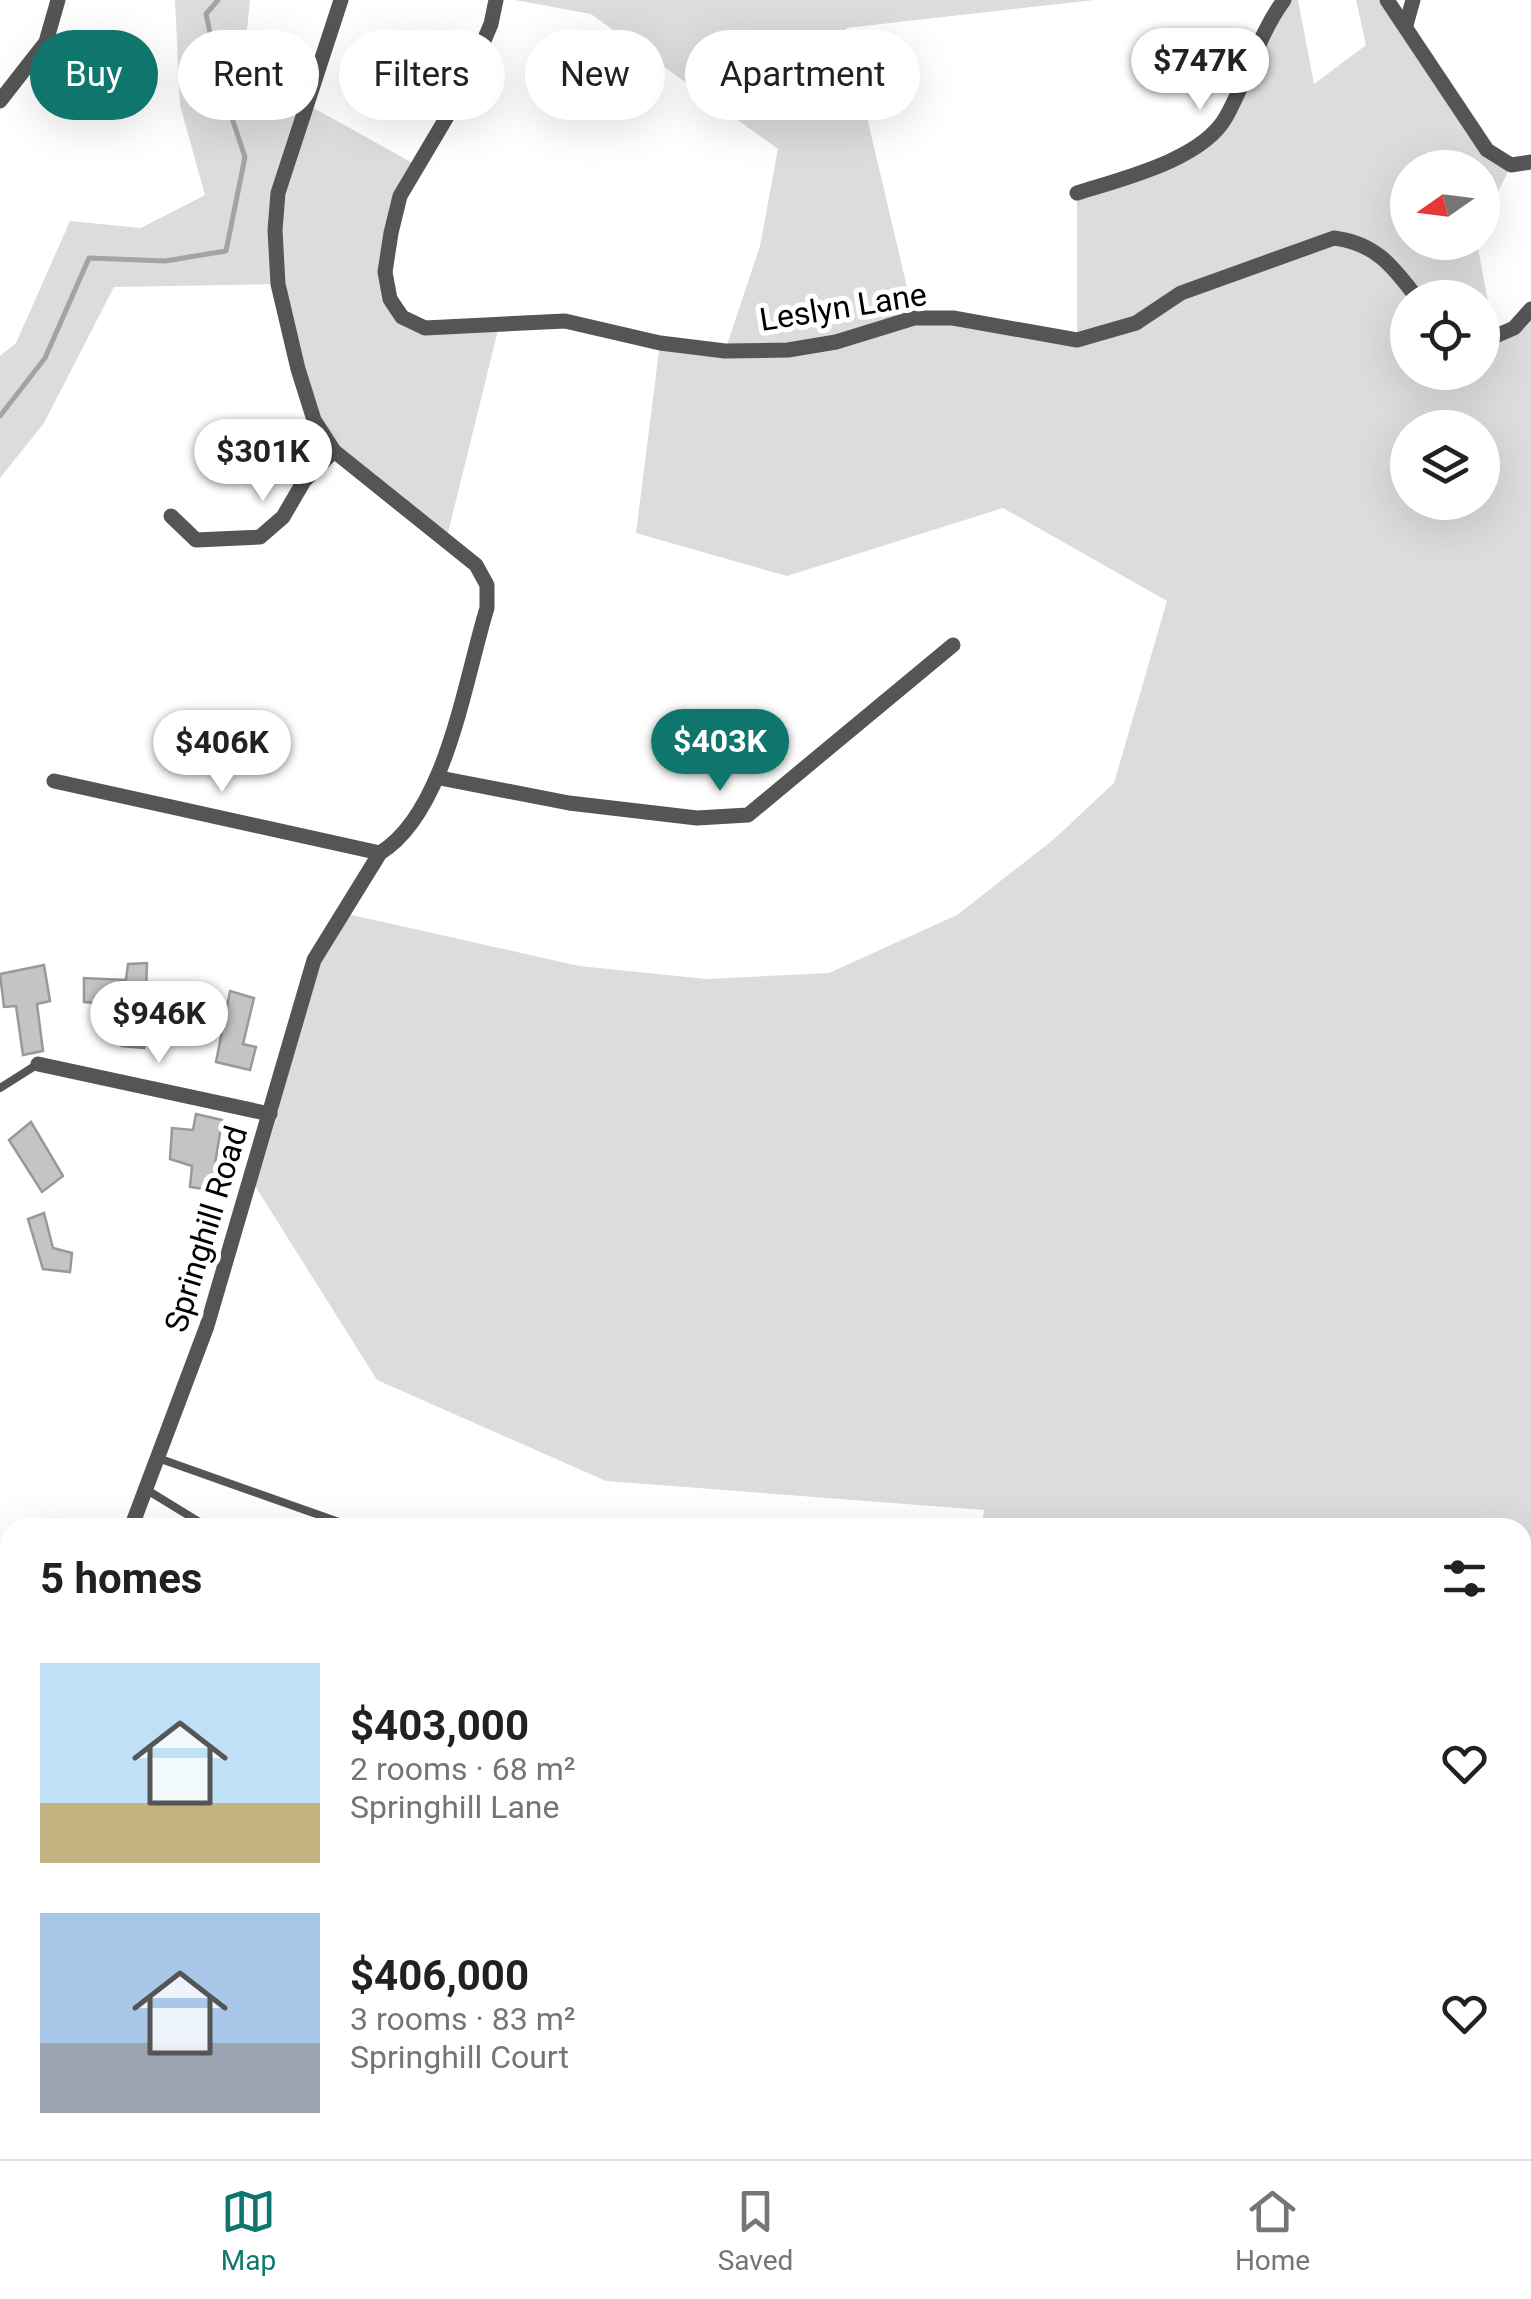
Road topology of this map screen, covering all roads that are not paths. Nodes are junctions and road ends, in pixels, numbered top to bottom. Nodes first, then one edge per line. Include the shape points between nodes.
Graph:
1 (58, 0) edge
2 (341, 0) edge
3 (496, 0) edge
4 (1284, 0) edge
5 (1387, 0) edge
6 (1413, 0) edge
7 (1406, 25) junction
8 (0, 101) edge
9 (1531, 162) edge
10 (1077, 194) dead end
11 (1402, 280) edge
12 (1531, 309) edge
13 (1500, 334) edge
14 (334, 451) junction
15 (170, 516) dead end
16 (953, 644) dead end
17 (440, 778) junction
18 (54, 782) dead end
19 (380, 853) junction
20 (38, 1064) joint
21 (0, 1088) edge
22 (270, 1114) junction
23 (155, 1457) junction
24 (143, 1487) junction
25 (134, 1518) edge
26 (193, 1518) edge
27 (328, 1518) edge

1 - 8 street via 46,42
2 - 14 street, Springhill Road via 278,193 275,230 278,284 298,368 314,420
3 - 11 street, Leslyn Lane via 464,88 400,196 391,234 385,272 390,299 402,318 424,328 565,321 724,351 836,342 914,318 953,318 1077,340 1109,334 1182,293 1334,238 1358,241 1382,255
4 - 10 street via 1224,122 1207,138 1160,166
5 - 7 street
6 - 7 street
7 - 9 street via 1487,150 1511,165
12 - 13 street
14 - 15 street via 260,537 196,540
14 - 17 street, Springhill Road via 476,564 487,585 487,608
16 - 17 street via 748,815 696,818 570,803
17 - 19 street, Springhill Road via 393,845
18 - 19 street
19 - 22 street, Springhill Road via 314,960
20 - 21 lane
20 - 22 street
22 - 23 street, Springhill Road via 207,1326
23 - 24 street, Springhill Road
23 - 27 lane
24 - 25 street, Springhill Road
24 - 26 lane

